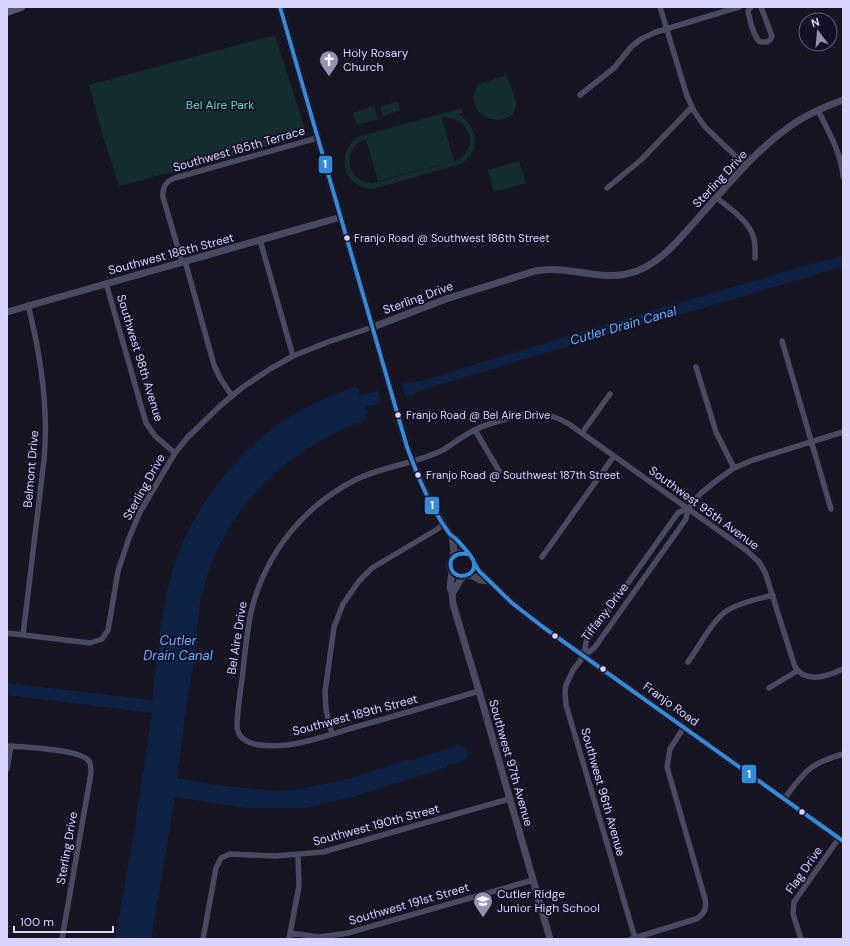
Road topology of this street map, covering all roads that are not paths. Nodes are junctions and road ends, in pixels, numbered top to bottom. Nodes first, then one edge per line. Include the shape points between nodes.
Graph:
1 (21, 7) edge
2 (280, 7) edge
3 (660, 7) edge
4 (739, 7) edge
5 (761, 7) edge
6 (750, 8) edge
7 (7, 12) edge
8 (667, 29) junction
9 (580, 95) dead end
10 (843, 100) edge
11 (692, 108) junction
12 (818, 110) junction
13 (317, 138) junction
14 (746, 166) junction
15 (843, 176) edge
16 (607, 188) dead end
17 (717, 198) junction
18 (341, 217) junction
19 (260, 240) junction
20 (755, 258) dead end
21 (183, 262) junction
22 (106, 283) junction
23 (28, 306) junction
24 (7, 312) edge
25 (373, 327) junction
26 (782, 341) dead end
27 (293, 356) junction
28 (696, 366) dead end
29 (610, 394) dead end
30 (232, 396) junction
31 (474, 430) junction
32 (843, 432) edge
33 (582, 433) junction
34 (812, 442) junction
35 (175, 453) junction
36 (614, 456) junction
37 (412, 461) junction
38 (734, 468) junction
39 (499, 471) dead end
40 (688, 508) junction
41 (831, 509) dead end
42 (444, 524) junction
43 (452, 536) junction
44 (468, 554) junction
45 (453, 556) junction
46 (542, 557) dead end
47 (475, 564) junction
48 (452, 571) junction
49 (469, 574) junction
50 (462, 576) junction
51 (489, 581) junction
52 (452, 592) junction
53 (773, 595) junction
54 (7, 633) edge
55 (23, 635) junction
56 (584, 656) junction
57 (688, 662) dead end
58 (843, 669) edge
59 (797, 671) junction
60 (769, 688) dead end
61 (479, 691) junction
62 (684, 728) junction
63 (238, 733) joint
64 (332, 734) junction
65 (9, 746) edge
66 (843, 754) edge
67 (7, 768) edge
68 (510, 799) junction
69 (784, 799) junction
70 (841, 840) edge
71 (298, 855) junction
72 (533, 880) junction
73 (290, 933) junction
74 (633, 938) edge
75 (62, 939) edge
76 (203, 939) edge
77 (289, 939) edge
78 (550, 939) edge
79 (801, 939) edge

1 - 7 main road
2 - 13 street
3 - 8 street
4 - 6 street
4 - 8 street
5 - 6 street via 771,33 767,42 757,40 749,15
8 - 9 street via 636,43 614,68
8 - 11 street
10 - 12 street, Sterling Drive
11 - 14 street via 705,127
11 - 16 street via 641,160
12 - 14 street, Sterling Drive via 781,133
12 - 15 street via 838,153
13 - 18 street
13 - 21 street, Southwest 185th Terrace via 173,178 167,182 163,197
14 - 17 street, Sterling Drive
17 - 20 street via 751,231
17 - 25 street, Sterling Drive via 663,255 637,271 610,276 595,276 562,269 535,271 446,299
18 - 19 street, Southwest 186th Street
18 - 25 street
19 - 21 street, Southwest 186th Street
19 - 27 street
21 - 22 street, Southwest 186th Street
21 - 30 street via 214,365
22 - 23 street, Southwest 186th Street
22 - 35 street, Southwest 98th Avenue via 146,423 155,436
23 - 24 street, Southwest 186th Street
23 - 55 street, Belmont Drive via 42,368 46,436
25 - 27 street, Sterling Drive
25 - 37 street
26 - 34 street
27 - 30 street, Sterling Drive
28 - 38 street via 716,432
29 - 33 street
30 - 35 street, Sterling Drive via 204,420
31 - 33 street, Southwest 95th Avenue via 499,421 532,414 559,418
31 - 37 street, Bel Aire Drive via 440,451
31 - 39 street
32 - 34 street, Tiffany Drive
33 - 36 street, Southwest 95th Avenue
34 - 38 street, Tiffany Drive via 762,456
34 - 41 street
35 - 55 street, Sterling Drive via 140,512 129,538 118,571 108,630 102,639 90,643
36 - 40 street, Southwest 95th Avenue
36 - 46 street
37 - 42 street
37 - 63 street, Bel Aire Drive via 364,476 343,487 296,524 280,545 260,583 250,615
38 - 40 street, Tiffany Drive
40 - 53 street, Southwest 95th Avenue via 755,558 765,572
40 - 56 street, Tiffany Drive via 686,519 595,647
40 - 56 street, Tiffany Drive via 678,514 586,642
42 - 43 street
42 - 64 street via 372,568 343,604 334,627 325,692
43 - 44 street
43 - 45 street
44 - 45 street via 460,552
44 - 47 street
45 - 48 street via 450,563
47 - 49 street
47 - 51 street, Franjo Road
48 - 50 street
48 - 52 street, Southwest 97th Avenue
49 - 50 street
49 - 51 street, Franjo Road via 480,580
50 - 52 street
51 - 56 street, Franjo Road via 525,613
52 - 61 street, Southwest 97th Avenue via 453,604
53 - 57 street via 727,611
53 - 59 street, Southwest 95th Avenue
54 - 55 street
56 - 62 street, Franjo Road
56 - 74 street, Southwest 96th Avenue via 569,676 565,698
58 - 59 street via 814,678
59 - 60 street
61 - 64 street, Southwest 189th Street
61 - 68 street, Southwest 97th Avenue
62 - 69 street, Franjo Road
62 - 74 street via 670,749 667,767 705,899 705,910 693,921
63 - 64 street, Southwest 189th Street via 249,742 268,745 296,743
65 - 67 street
65 - 75 street, Sterling Drive via 72,753 88,760 91,773
66 - 69 street via 809,768
68 - 71 street, Southwest 190th Street via 334,850
68 - 72 street, Southwest 97th Avenue
69 - 70 street, Franjo Road
70 - 79 street, Flag Drive via 794,902 793,914
71 - 73 street via 299,883
71 - 76 street, Southwest 190th Street via 232,853 223,857 216,868
72 - 73 street, Southwest 191st Street via 348,933 319,938
72 - 78 street, Southwest 97th Avenue
73 - 77 street

